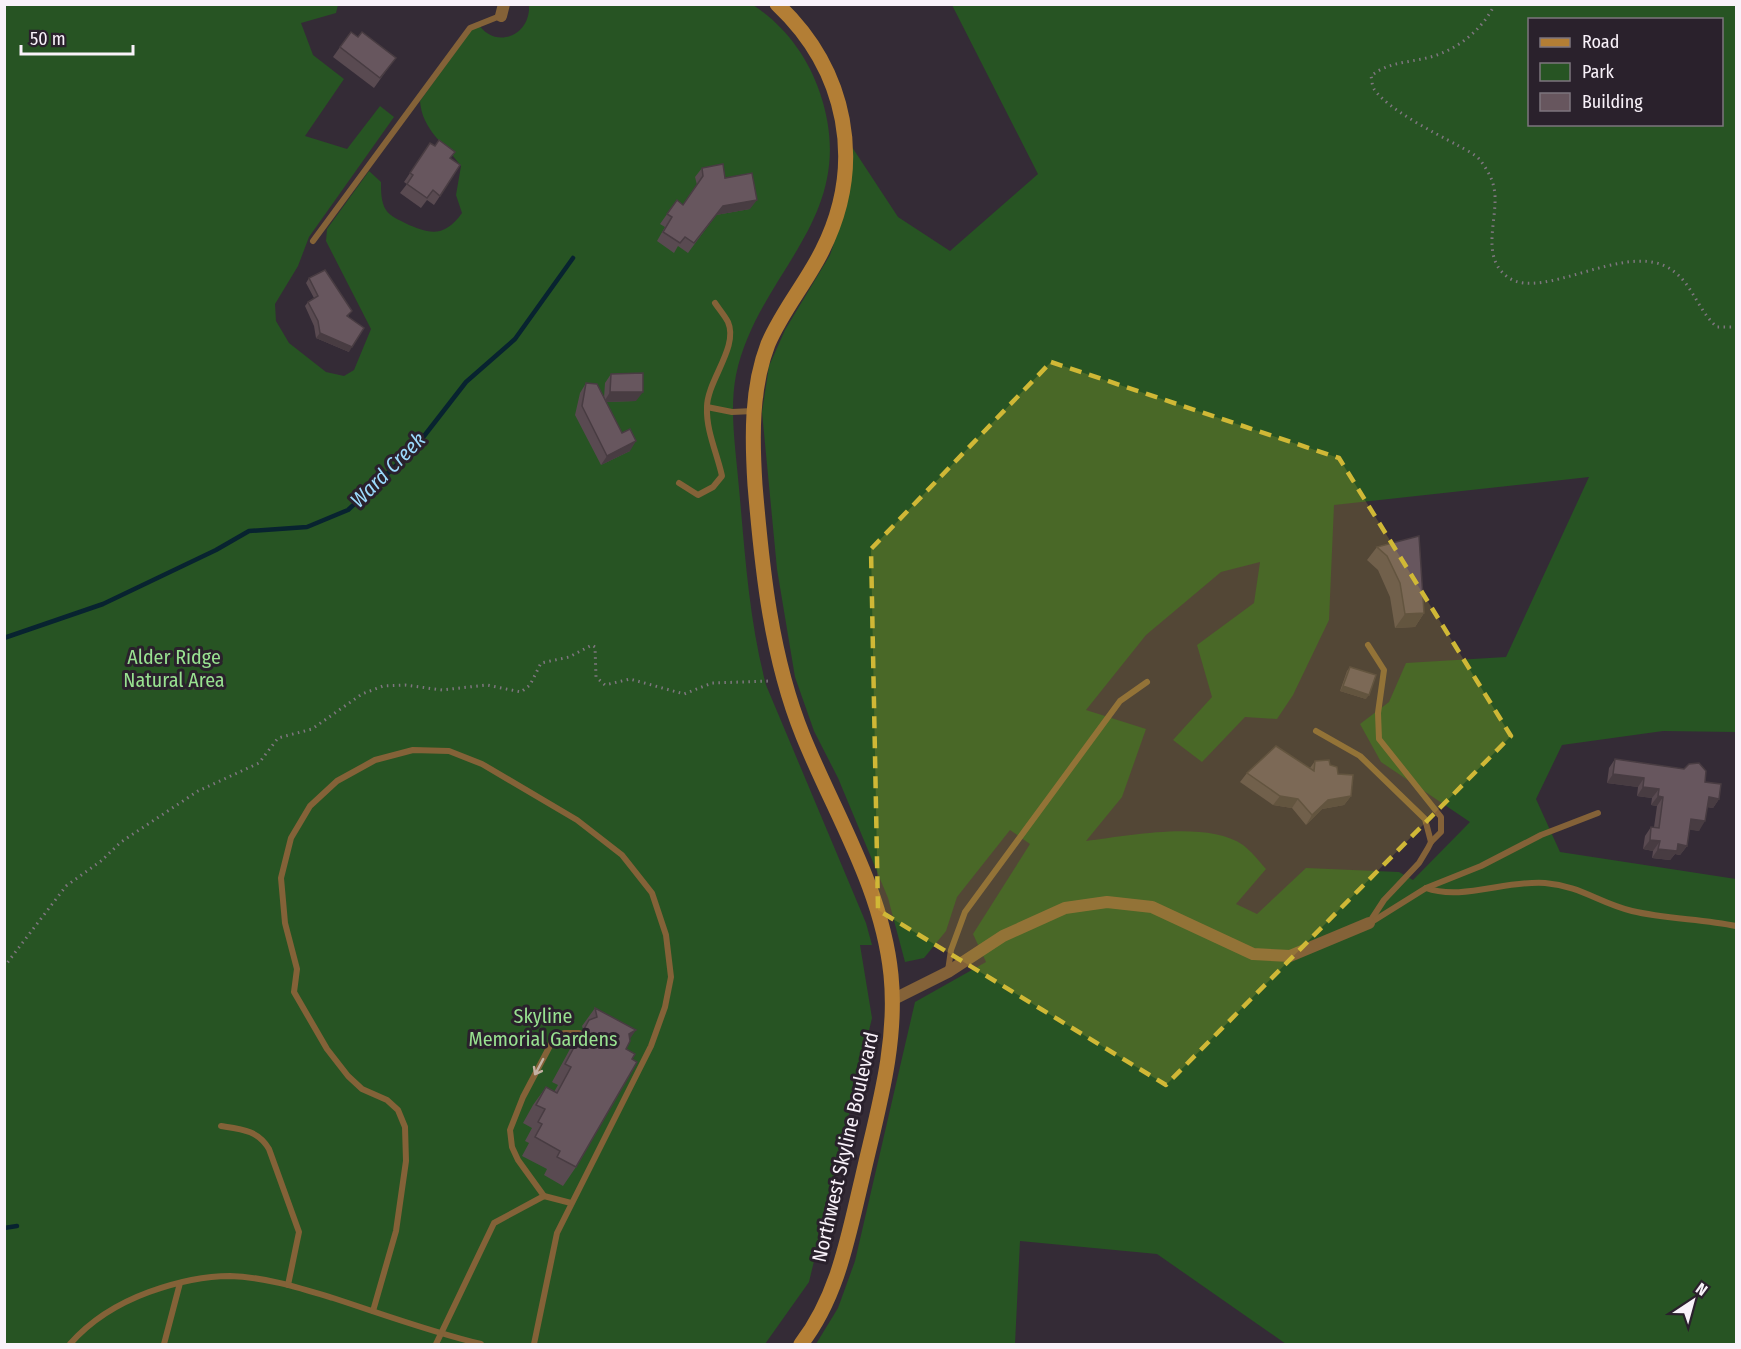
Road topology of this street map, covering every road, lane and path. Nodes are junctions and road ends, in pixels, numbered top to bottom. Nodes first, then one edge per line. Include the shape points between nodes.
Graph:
1 (777, 4) edge
2 (1495, 4) edge
3 (503, 10) edge
4 (313, 241) dead end
5 (715, 303) dead end
6 (1737, 327) edge
7 (707, 407) junction
8 (753, 411) junction
9 (679, 483) dead end
10 (1368, 645) dead end
11 (1147, 682) dead end
12 (1316, 731) dead end
13 (1598, 813) dead end
14 (1431, 842) junction
15 (1426, 888) junction
16 (1370, 923) junction
17 (1737, 926) edge
18 (948, 972) junction
19 (892, 1000) junction
20 (579, 1033) edge
21 (630, 1061) edge
22 (641, 1066) junction
23 (221, 1126) dead end
24 (544, 1196) junction
25 (571, 1203) junction
26 (180, 1283) junction
27 (288, 1285) junction
28 (373, 1311) junction
29 (443, 1335) junction
30 (70, 1344) edge
31 (164, 1344) edge
32 (436, 1344) edge
33 (481, 1344) edge
34 (534, 1344) edge
35 (801, 1344) edge

1 - 8 main road, Northwest Skyline Boulevard via 813,44 827,68 840,104 846,144 831,230 775,328 757,383
2 - 6 path via 1485,23 1464,41 1437,55 1388,66 1371,76 1373,88 1380,96 1419,125 1477,157 1489,172 1496,205 1492,250 1499,267 1509,278 1530,284 1629,262 1652,262 1676,273 1688,284 1707,318 1717,327
3 - 4 lane via 470,28
5 - 7 lane via 729,324 729,342
7 - 8 lane
7 - 9 lane via 722,476 713,487 698,495
8 - 19 main road, Northwest Skyline Boulevard via 755,481 772,630 802,735 862,864 875,903 885,939
10 - 14 lane via 1384,670 1379,739 1441,817 1441,832
11 - 18 lane via 1120,701 965,912
12 - 14 lane via 1360,756 1425,819
13 - 15 lane
14 - 16 lane via 1419,863 1384,900
15 - 16 lane
15 - 17 lane via 1439,892 1528,882 1573,887 1629,911
16 - 18 street via 1290,956 1253,954 1152,907 1107,902 1065,908 1003,936
18 - 19 street
19 - 35 main road, Northwest Skyline Boulevard via 893,1028 887,1066 843,1258 825,1307
20 -> 24 lane via 564,1033 552,1042 510,1130 518,1160
21 - 22 lane
22 - 25 lane
22 - 28 lane via 665,1007 671,976 666,935 652,893 622,855 567,814 482,764 448,751 413,750 375,760 338,781 310,806 291,838 281,878 285,922 297,969 294,992 327,1049 348,1076 362,1089 387,1100 398,1110 405,1127 396,1231
23 - 27 lane via 249,1131 263,1138 269,1149 299,1232
24 - 25 lane
24 - 29 lane via 494,1223
25 - 34 lane via 557,1233
26 - 27 lane via 230,1276
26 - 30 lane via 134,1298 106,1313
26 - 31 lane
27 - 28 lane
28 - 29 lane
29 - 32 lane
29 - 33 lane

